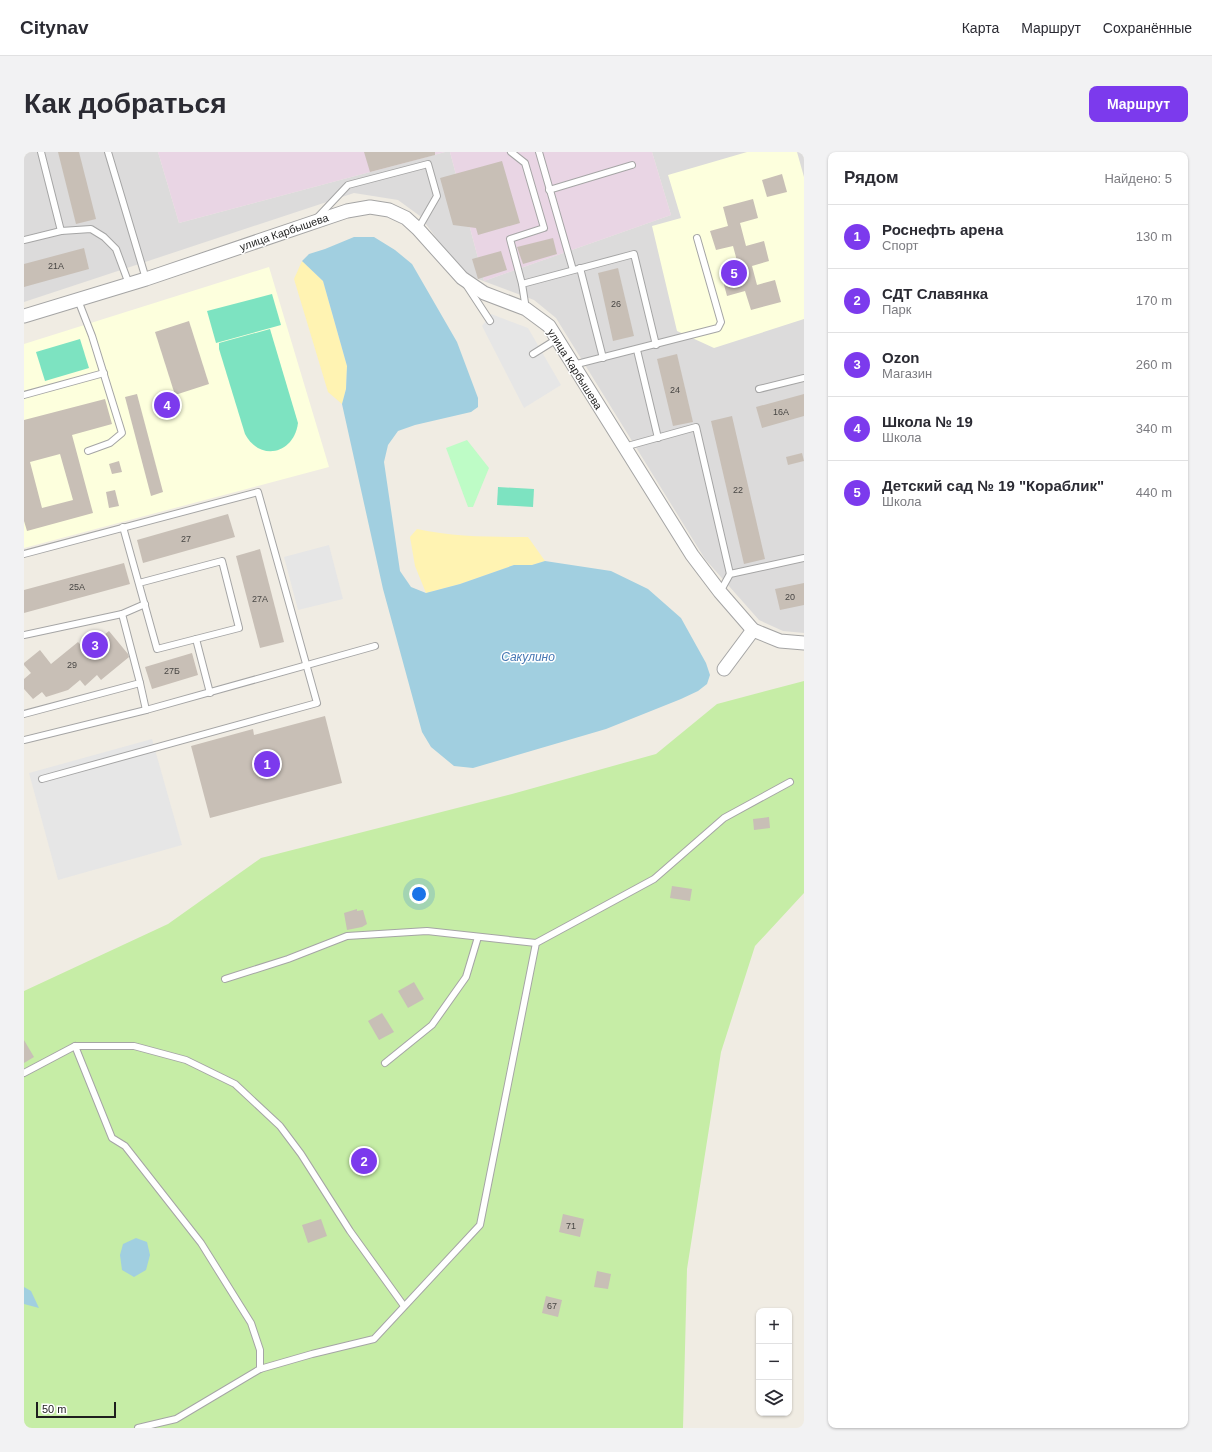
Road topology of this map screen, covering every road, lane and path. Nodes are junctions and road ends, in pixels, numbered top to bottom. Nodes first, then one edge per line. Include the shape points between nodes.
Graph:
1 (41, 152) edge
2 (108, 152) edge
3 (511, 152) edge
4 (539, 152) edge
5 (632, 165) dead end
6 (549, 190) junction
7 (312, 223) junction
8 (418, 229) junction
9 (61, 231) junction
10 (697, 238) dead end
11 (24, 240) edge
12 (580, 268) junction
13 (573, 270) junction
14 (462, 278) junction
15 (146, 279) junction
16 (129, 284) junction
17 (522, 284) junction
18 (78, 300) junction
19 (526, 309) junction
20 (24, 316) edge
21 (490, 321) dead end
22 (557, 339) junction
23 (656, 345) junction
24 (637, 350) junction
25 (533, 354) dead end
26 (603, 358) junction
27 (573, 366) junction
28 (104, 372) junction
29 (804, 378) edge
30 (759, 389) dead end
31 (24, 394) edge
32 (658, 438) junction
33 (624, 447) junction
34 (88, 450) dead end
35 (123, 527) junction
36 (24, 554) edge
37 (804, 558) edge
38 (730, 574) junction
39 (139, 583) junction
40 (720, 592) junction
41 (145, 604) junction
42 (122, 614) junction
43 (754, 630) junction
44 (24, 636) edge
45 (196, 639) junction
46 (804, 643) edge
47 (375, 646) dead end
48 (307, 666) junction
49 (724, 669) dead end
50 (140, 683) junction
51 (210, 693) junction
52 (146, 710) junction
53 (24, 714) edge
54 (24, 740) edge
55 (42, 779) dead end
56 (790, 782) dead end
57 (478, 937) junction
58 (536, 943) junction
59 (225, 979) dead end
60 (75, 1046) junction
61 (385, 1063) dead end
62 (24, 1072) edge
63 (404, 1306) junction
64 (260, 1369) junction
65 (138, 1428) edge

1 - 9 lane
2 - 15 lane
3 - 17 lane via 525,163 544,228 510,239
4 - 6 lane
5 - 6 lane
6 - 13 lane
7 - 8 street, улица Карбышева via 347,211 370,207 389,210 406,218
7 - 8 lane via 348,185 428,164 437,196
7 - 15 street, улица Карбышева
8 - 14 street, улица Карбышева
9 - 11 lane
9 - 16 lane via 91,229 104,237 116,249
10 - 23 lane via 721,322 718,328
12 - 13 lane
12 - 23 lane via 634,254
12 - 26 lane
13 - 17 lane
14 - 19 street, улица Карбышева via 484,293
14 - 21 lane
15 - 16 street, улица Карбышева
16 - 18 street, улица Карбышева
17 - 19 lane
18 - 20 street, улица Карбышева
18 - 28 lane
19 - 22 street, улица Карбышева via 549,326
22 - 25 lane
22 - 27 street, улица Карбышева
23 - 24 lane
24 - 26 lane
24 - 32 lane
26 - 27 lane
27 - 33 street, улица Карбышева
28 - 31 lane
28 - 34 lane via 122,433 110,443
29 - 30 lane
32 - 33 lane
32 - 38 lane via 696,427
33 - 40 street, улица Карбышева via 692,555
35 - 36 lane
35 - 39 lane
35 - 48 lane via 258,492
37 - 38 lane
38 - 40 lane
39 - 41 lane
39 - 45 lane via 222,561 239,628
40 - 43 street, улица Карбышева
41 - 42 lane
41 - 45 lane via 157,649
42 - 44 lane
42 - 50 lane
43 - 46 street, улица Карбышева via 780,641
43 - 49 street
45 - 51 lane
47 - 48 lane
48 - 51 lane
48 - 55 lane via 317,703
50 - 52 lane
50 - 53 lane
51 - 52 lane
52 - 54 lane
56 - 58 lane via 724,818 654,879
57 - 58 lane
57 - 59 lane via 427,931 347,936 288,959
57 - 61 lane via 466,976 432,1025
58 - 63 lane via 480,1225
60 - 62 lane
60 - 63 lane via 134,1046 186,1060 235,1084 280,1126
60 - 64 lane via 112,1138 125,1146 201,1243 251,1323 260,1350
63 - 64 lane via 374,1339
64 - 65 lane via 176,1419

